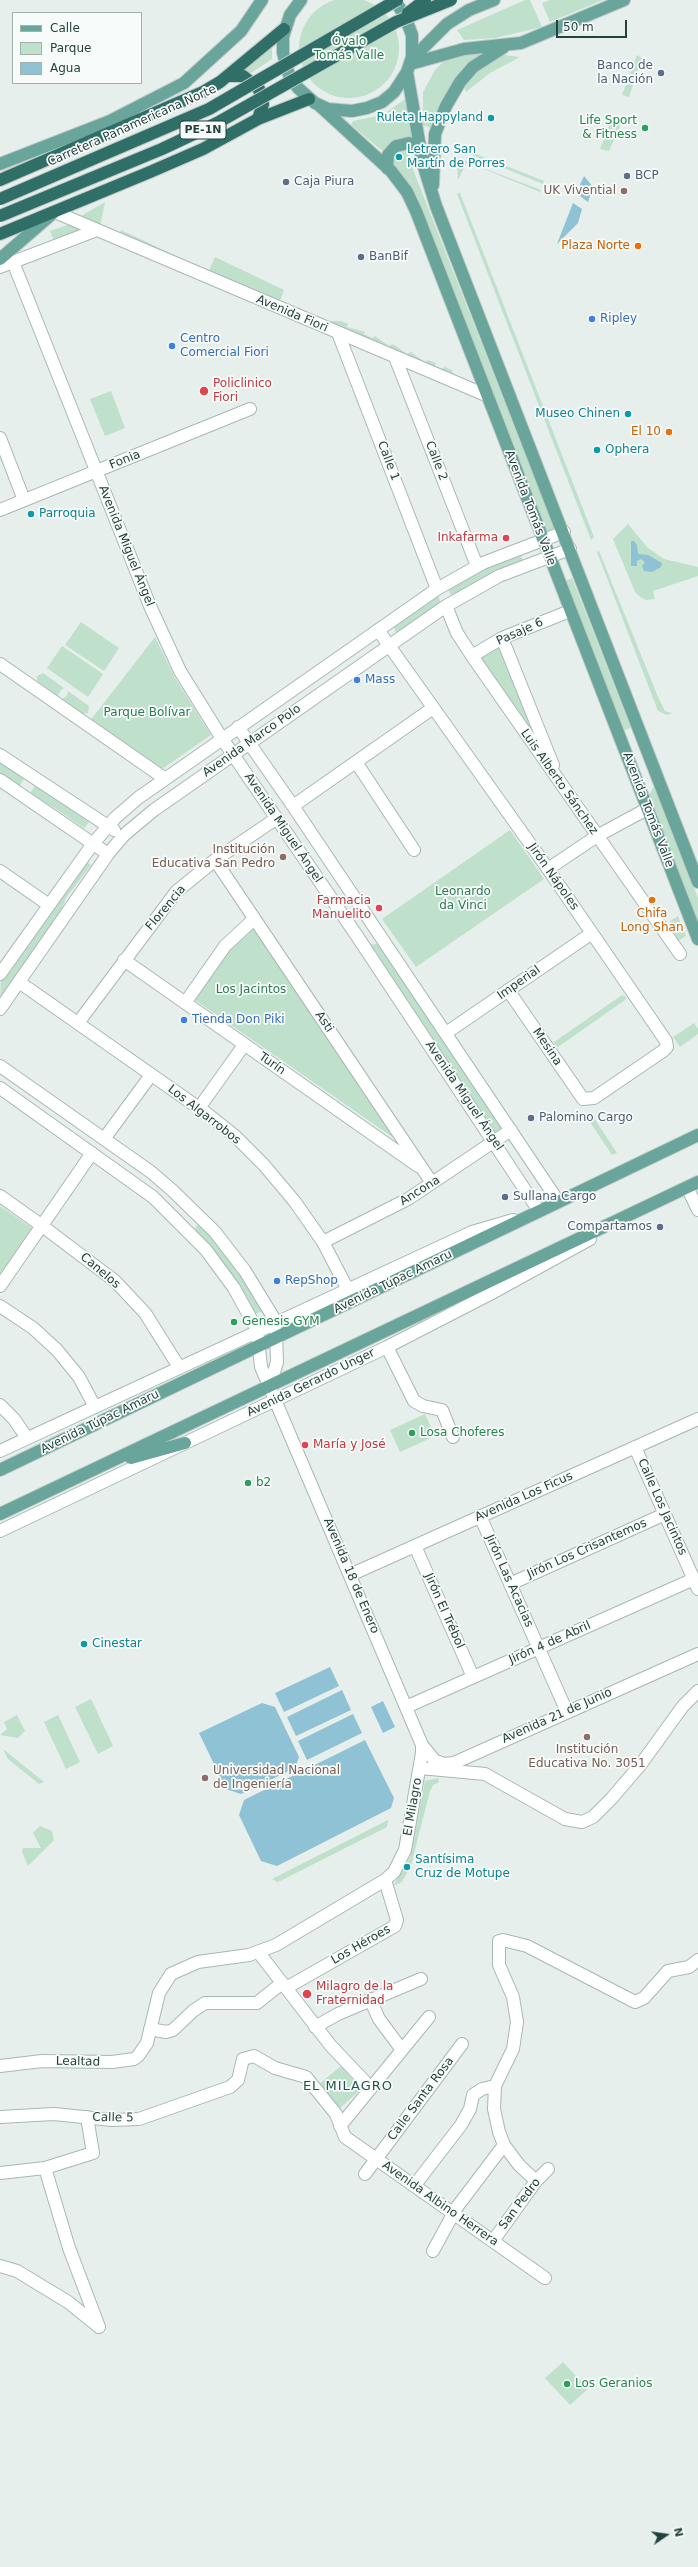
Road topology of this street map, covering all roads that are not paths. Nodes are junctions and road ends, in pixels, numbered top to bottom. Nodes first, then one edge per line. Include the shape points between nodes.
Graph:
1 (262, 0) edge
2 (290, 0) edge
3 (301, 0) edge
4 (394, 0) edge
5 (397, 0) edge
6 (425, 0) edge
7 (451, 0) edge
8 (494, 0) edge
9 (624, 0) edge
10 (290, 15) junction
11 (396, 22) junction
12 (284, 29) junction
13 (507, 46) junction
14 (409, 65) junction
15 (228, 76) junction
16 (309, 99) junction
17 (320, 106) junction
18 (258, 119) junction
19 (112, 126) junction
20 (420, 148) junction
21 (0, 164) edge
22 (387, 168) junction
23 (0, 180) edge
24 (0, 198) edge
25 (436, 206) junction
26 (55, 212) junction
27 (0, 216) edge
28 (97, 230) junction
29 (0, 234) edge
30 (0, 259) edge
31 (13, 262) junction
32 (0, 267) edge
33 (338, 333) junction
34 (395, 357) junction
35 (488, 396) junction
36 (250, 409) dead end
37 (0, 438) edge
38 (96, 471) junction
39 (24, 500) junction
40 (0, 510) edge
41 (564, 532) junction
42 (542, 540) junction
43 (570, 549) junction
44 (549, 557) junction
45 (477, 566) junction
46 (437, 589) junction
47 (446, 606) junction
48 (570, 611) junction
49 (378, 630) junction
50 (502, 638) junction
51 (388, 645) junction
52 (472, 656) junction
53 (0, 664) edge
54 (330, 664) junction
55 (341, 679) junction
56 (306, 681) junction
57 (317, 695) junction
58 (284, 696) junction
59 (434, 708) junction
60 (294, 711) junction
61 (238, 727) junction
62 (221, 738) junction
63 (248, 744) junction
64 (233, 754) junction
65 (0, 755) edge
66 (356, 762) junction
67 (164, 778) junction
68 (556, 778) junction
69 (0, 780) edge
70 (293, 806) junction
71 (647, 809) junction
72 (277, 818) junction
73 (108, 827) junction
74 (124, 835) junction
75 (596, 836) junction
76 (92, 845) junction
77 (414, 850) dead end
78 (108, 854) junction
79 (215, 860) junction
80 (548, 869) junction
81 (0, 871) edge
82 (698, 882) edge
83 (49, 905) junction
84 (254, 919) junction
85 (375, 927) junction
86 (592, 933) junction
87 (359, 939) junction
88 (698, 939) edge
89 (680, 954) dead end
90 (124, 960) junction
91 (1, 971) edge
92 (20, 982) junction
93 (508, 990) junction
94 (185, 1003) junction
95 (0, 1009) edge
96 (78, 1023) junction
97 (446, 1033) junction
98 (244, 1045) junction
99 (0, 1066) edge
100 (151, 1075) junction
101 (0, 1088) edge
102 (587, 1100) joint
103 (198, 1108) junction
104 (511, 1130) junction
105 (698, 1135) edge
106 (104, 1139) junction
107 (494, 1141) junction
108 (92, 1153) junction
109 (420, 1167) junction
110 (432, 1183) junction
111 (693, 1185) edge
112 (0, 1196) edge
113 (558, 1201) junction
114 (540, 1210) junction
115 (698, 1210) edge
116 (195, 1211) junction
117 (528, 1216) junction
118 (615, 1221) junction
119 (42, 1224) junction
120 (183, 1224) junction
121 (323, 1242) junction
122 (0, 1286) edge
123 (347, 1288) junction
124 (0, 1306) edge
125 (274, 1322) junction
126 (257, 1330) junction
127 (276, 1338) junction
128 (387, 1346) junction
129 (258, 1347) junction
130 (179, 1367) junction
131 (270, 1386) junction
132 (276, 1400) junction
133 (0, 1405) edge
134 (95, 1406) junction
135 (698, 1420) edge
136 (453, 1437) dead end
137 (26, 1438) junction
138 (185, 1443) junction
139 (635, 1447) junction
140 (0, 1451) edge
141 (97, 1468) junction
142 (0, 1470) edge
143 (0, 1514) edge
144 (665, 1514) junction
145 (480, 1516) junction
146 (0, 1532) edge
147 (416, 1546) junction
148 (350, 1575) junction
149 (510, 1584) junction
150 (696, 1584) edge
151 (538, 1648) junction
152 (698, 1654) edge
153 (473, 1677) junction
154 (698, 1691) edge
155 (406, 1707) junction
156 (567, 1712) junction
157 (422, 1744) junction
158 (420, 1768) junction
159 (385, 1880) junction
160 (260, 1952) junction
161 (698, 1960) edge
162 (421, 1979) dead end
163 (284, 1986) junction
164 (370, 1999) junction
165 (429, 2017) dead end
166 (315, 2027) junction
167 (150, 2029) junction
168 (147, 2043) joint
169 (462, 2044) dead end
170 (402, 2050) junction
171 (0, 2066) edge
172 (240, 2076) joint
173 (495, 2086) junction
174 (370, 2087) junction
175 (0, 2117) edge
176 (87, 2117) junction
177 (340, 2126) junction
178 (504, 2145) junction
179 (376, 2159) junction
180 (45, 2168) junction
181 (548, 2169) dead end
182 (0, 2173) edge
183 (365, 2174) dead end
184 (536, 2181) junction
185 (414, 2186) junction
186 (453, 2213) junction
187 (493, 2241) junction
188 (433, 2251) dead end
189 (0, 2266) edge
190 (545, 2278) dead end

1 - 19 main road via 241,31 184,83
2 - 10 main road
3 - 10 main road
4 - 14 main road via 410,28 412,42
5 - 24 highway, Carretera Panamericana Norte / PE-1N, bridge via 209,109 152,136
6 - 11 highway, bridge
7 - 11 highway, PE-1N, bridge
8 - 14 main road via 469,10 447,24
9 - 13 main road via 521,43
10 - 12 main road
11 - 27 highway, PE-1N, bridge via 217,123 162,149
12 - 15 highway
12 - 16 main road via 282,45 286,68 298,88
13 - 14 main road via 464,49
13 - 25 main road via 487,56 473,67 460,82 446,106 434,142
14 - 17 main road via 394,92 382,102 367,108 344,111
14 - 20 main road, Avenida Tomás Valle
15 - 18 highway via 243,76 258,89 263,104
15 - 19 highway via 190,99
16 - 17 main road
16 - 18 highway
17 - 22 main road, Avenida Tomás Valle
18 - 26 highway via 203,149
19 - 21 main road
19 - 23 highway
20 - 22 main road via 409,143 396,146 388,155
20 - 25 main road, Avenida Tomás Valle via 426,178
22 - 35 main road, Avenida Tomás Valle via 407,192 416,211
25 - 41 main road, Avenida Tomás Valle
26 - 28 street, Avenida Fiori
26 - 29 highway
26 - 30 main road
28 - 31 street
28 - 33 street, Avenida Fiori
31 - 32 street
31 - 38 street, Avenida Miguel Ángel
33 - 34 street, Avenida Fiori
33 - 46 street, Calle 1
34 - 35 street, Avenida Fiori
34 - 45 street, Calle 2
35 - 42 main road, Avenida Tomás Valle
36 - 38 street, Fonia
37 - 39 street
38 - 39 street, Fonia
38 - 62 street, Avenida Miguel Ángel via 169,650
39 - 40 street, Fonia
41 - 42 street, Avenida Marco Polo
41 - 43 main road, Avenida Tomás Valle
42 - 44 main road, Avenida Tomás Valle
42 - 45 street, Avenida Marco Polo
43 - 44 street, Avenida Marco Polo
43 - 82 main road, Avenida Tomás Valle
44 - 47 street, Avenida Marco Polo via 499,576
44 - 48 main road, Avenida Tomás Valle
45 - 46 street, Avenida Marco Polo
46 - 49 street, Avenida Marco Polo
47 - 51 street, Avenida Marco Polo
47 - 52 street, Luis Alberto Sánchez via 457,633
48 - 50 street, Pasaje 6
48 - 71 main road, Avenida Tomás Valle
49 - 51 street, Jirón Nápoles
49 - 54 street, Avenida Marco Polo
50 - 52 street, Pasaje 6
50 - 68 street
51 - 55 street, Avenida Marco Polo
51 - 59 street, Jirón Nápoles
52 - 68 street, Luis Alberto Sánchez
53 - 67 street
54 - 55 street
54 - 56 street, Avenida Marco Polo
55 - 57 street, Avenida Marco Polo
56 - 57 street
56 - 58 street, Avenida Marco Polo
57 - 60 street, Avenida Marco Polo
58 - 60 street
58 - 61 street, Avenida Marco Polo
59 - 66 street
59 - 80 street, Jirón Nápoles
60 - 63 street, Avenida Marco Polo
61 - 62 street, Avenida Marco Polo
61 - 63 street, Avenida Miguel Ángel
62 - 64 street, Avenida Miguel Ángel
62 - 67 street, Avenida Marco Polo
63 - 64 street, Avenida Marco Polo
63 - 70 street, Avenida Miguel Ángel
64 - 72 street, Avenida Miguel Ángel
64 - 74 street, Avenida Marco Polo via 154,810
65 - 73 street
66 - 70 street
66 - 77 street
67 - 73 street, Avenida Marco Polo via 127,807
68 - 75 street, Luis Alberto Sánchez
69 - 76 street
70 - 85 street, Avenida Miguel Ángel
71 - 75 street
71 - 88 main road, Avenida Tomás Valle
72 - 79 street, Florencia
72 - 87 street, Avenida Miguel Ángel
73 - 74 street
73 - 76 street, Avenida Marco Polo
74 - 78 street, Avenida Marco Polo
75 - 80 street
75 - 89 street, Luis Alberto Sánchez
76 - 78 street
76 - 83 street, Avenida Marco Polo
78 - 92 street, Avenida Marco Polo
79 - 84 street, Asti
79 - 90 street, Florencia via 176,892
80 - 86 street, Jirón Nápoles
81 - 83 street
83 - 91 street, Avenida Marco Polo
84 - 94 street via 226,946
84 - 109 street, Asti
85 - 87 street
85 - 97 street, Avenida Miguel Ángel
86 - 93 street, Imperial
86 - 102 street, Jirón Nápoles via 667,1046 594,1098
87 - 107 street, Avenida Miguel Ángel
90 - 94 street, Turín
90 - 96 street, Florencia
92 - 95 street, Avenida Marco Polo
92 - 96 street, Los Algarrobos
93 - 97 street, Imperial
93 - 102 street, Mesina via 580,1097
94 - 98 street, Turín
96 - 100 street, Los Algarrobos
97 - 104 street, Avenida Miguel Ángel
98 - 103 street
98 - 109 street, Turín
99 - 106 street
100 - 103 street, Los Algarrobos
100 - 106 street
101 - 108 street
103 - 121 street, Los Algarrobos via 235,1136 264,1165 295,1202
104 - 107 street, Ancona
104 - 113 street, Avenida Miguel Ángel
105 - 113 main road, Avenida Túpac Amaru
106 - 116 street via 151,1172
107 - 110 street, Ancona
107 - 114 street, Avenida Miguel Ángel
108 - 119 street
108 - 120 street via 153,1197
109 - 110 street, Asti
110 - 121 street, Ancona via 399,1204
111 - 115 street
111 - 118 main road
112 - 119 street, Canelos
113 - 114 main road, Avenida Túpac Amaru
114 - 117 main road, Avenida Túpac Amaru
116 - 120 street
116 - 125 street via 245,1271
117 - 123 street via 472,1232
117 - 127 main road, Avenida Túpac Amaru
118 - 128 street, Avenida Gerardo Unger via 589,1240
118 - 131 main road
119 - 122 street
119 - 130 street, Canelos via 116,1281 145,1313
120 - 126 street via 220,1268
121 - 123 street, Los Algarrobos
123 - 125 street
124 - 134 street via 33,1328 57,1350 79,1377
125 - 126 street
125 - 127 street
126 - 129 street, Avenida 18 de Enero
126 - 130 street
127 - 129 main road, Avenida Túpac Amaru
127 - 131 street via 276,1368
128 - 132 street, Avenida Gerardo Unger
128 - 136 street via 414,1400 423,1406 442,1410
129 - 131 street, Avenida 18 de Enero via 261,1367
129 - 142 main road, Avenida Túpac Amaru
130 - 134 street
131 - 132 street, Avenida 18 de Enero
131 - 141 main road
132 - 138 street, Avenida Gerardo Unger
132 - 148 street, Avenida 18 de Enero
133 - 137 street via 14,1419
134 - 137 street
135 - 139 street, Avenida Los Ficus
137 - 140 street
138 - 141 main road
138 - 146 street, Avenida Gerardo Unger
139 - 144 street, Calle Los Jacintos
139 - 145 street, Avenida Los Ficus
141 - 143 main road
144 - 149 street, Jirón Los Crisantemos
144 - 150 street, Calle Los Jacintos
145 - 147 street, Avenida Los Ficus
145 - 149 street, Jirón Las Acacias
147 - 148 street, Avenida Los Ficus
147 - 153 street, Jirón El Trébol
148 - 155 street, Avenida 18 de Enero
149 - 151 street, Jirón Las Acacias
150 - 151 street, Jirón 4 de Abril
151 - 153 street, Jirón 4 de Abril
151 - 156 street, Jirón Las Acacias
152 - 156 street, Avenida 21 de Junio
153 - 155 street, Jirón 4 de Abril
154 - 158 street, El Milagro via 682,1706 641,1764 612,1798 592,1817 582,1822 565,1820 485,1774
155 - 157 street, Avenida 18 de Enero
156 - 157 street, Avenida 21 de Junio via 454,1762 444,1764 435,1760
157 - 158 street, Avenida 18 de Enero
158 - 159 street, El Milagro via 405,1850 396,1868
159 - 160 street, El Milagro via 302,1932
159 - 163 street, Los Héroes via 397,1920 395,1926
160 - 163 street
160 - 167 street, El Milagro via 198,1962 171,1974 159,1993
161 - 173 street via 689,1967 668,1971 644,1998 635,2002 542,1953 503,1940 498,1943 500,1968 513,1997 517,2030 513,2049
162 - 164 street
163 - 166 street
163 - 167 street, Los Héroes via 257,2003 205,2003 193,2010 173,2030 166,2032
164 - 166 street
164 - 170 street via 379,2019
165 - 170 street
166 - 174 street
167 - 168 street, El Milagro
168 - 171 street, Lealtad via 138,2056 128,2061 42,2061
169 - 179 street, Calle Santa Rosa
170 - 174 street
172 - 176 street, Calle 5 via 230,2087 155,2115 126,2120
172 - 177 street, Avenida Albino Herrera via 241,2062 252,2056 275,2068 303,2076 312,2082 333,2111
173 - 178 street via 494,2109 498,2132
173 - 185 street via 475,2093 461,2125
174 - 177 street
175 - 176 street, Calle 5 via 54,2114
176 - 180 street via 93,2153
177 - 179 street, Avenida Albino Herrera via 345,2137
178 - 184 street via 519,2165
178 - 186 street
179 - 183 street, Calle Santa Rosa
179 - 185 street, Avenida Albino Herrera
180 - 182 street
180 - 189 street via 70,2248 99,2327 62,2298 17,2271
181 - 184 street, San Pedro
184 - 187 street, San Pedro
185 - 186 street, Avenida Albino Herrera
186 - 187 street, Avenida Albino Herrera
186 - 188 street
187 - 190 street, Avenida Albino Herrera

